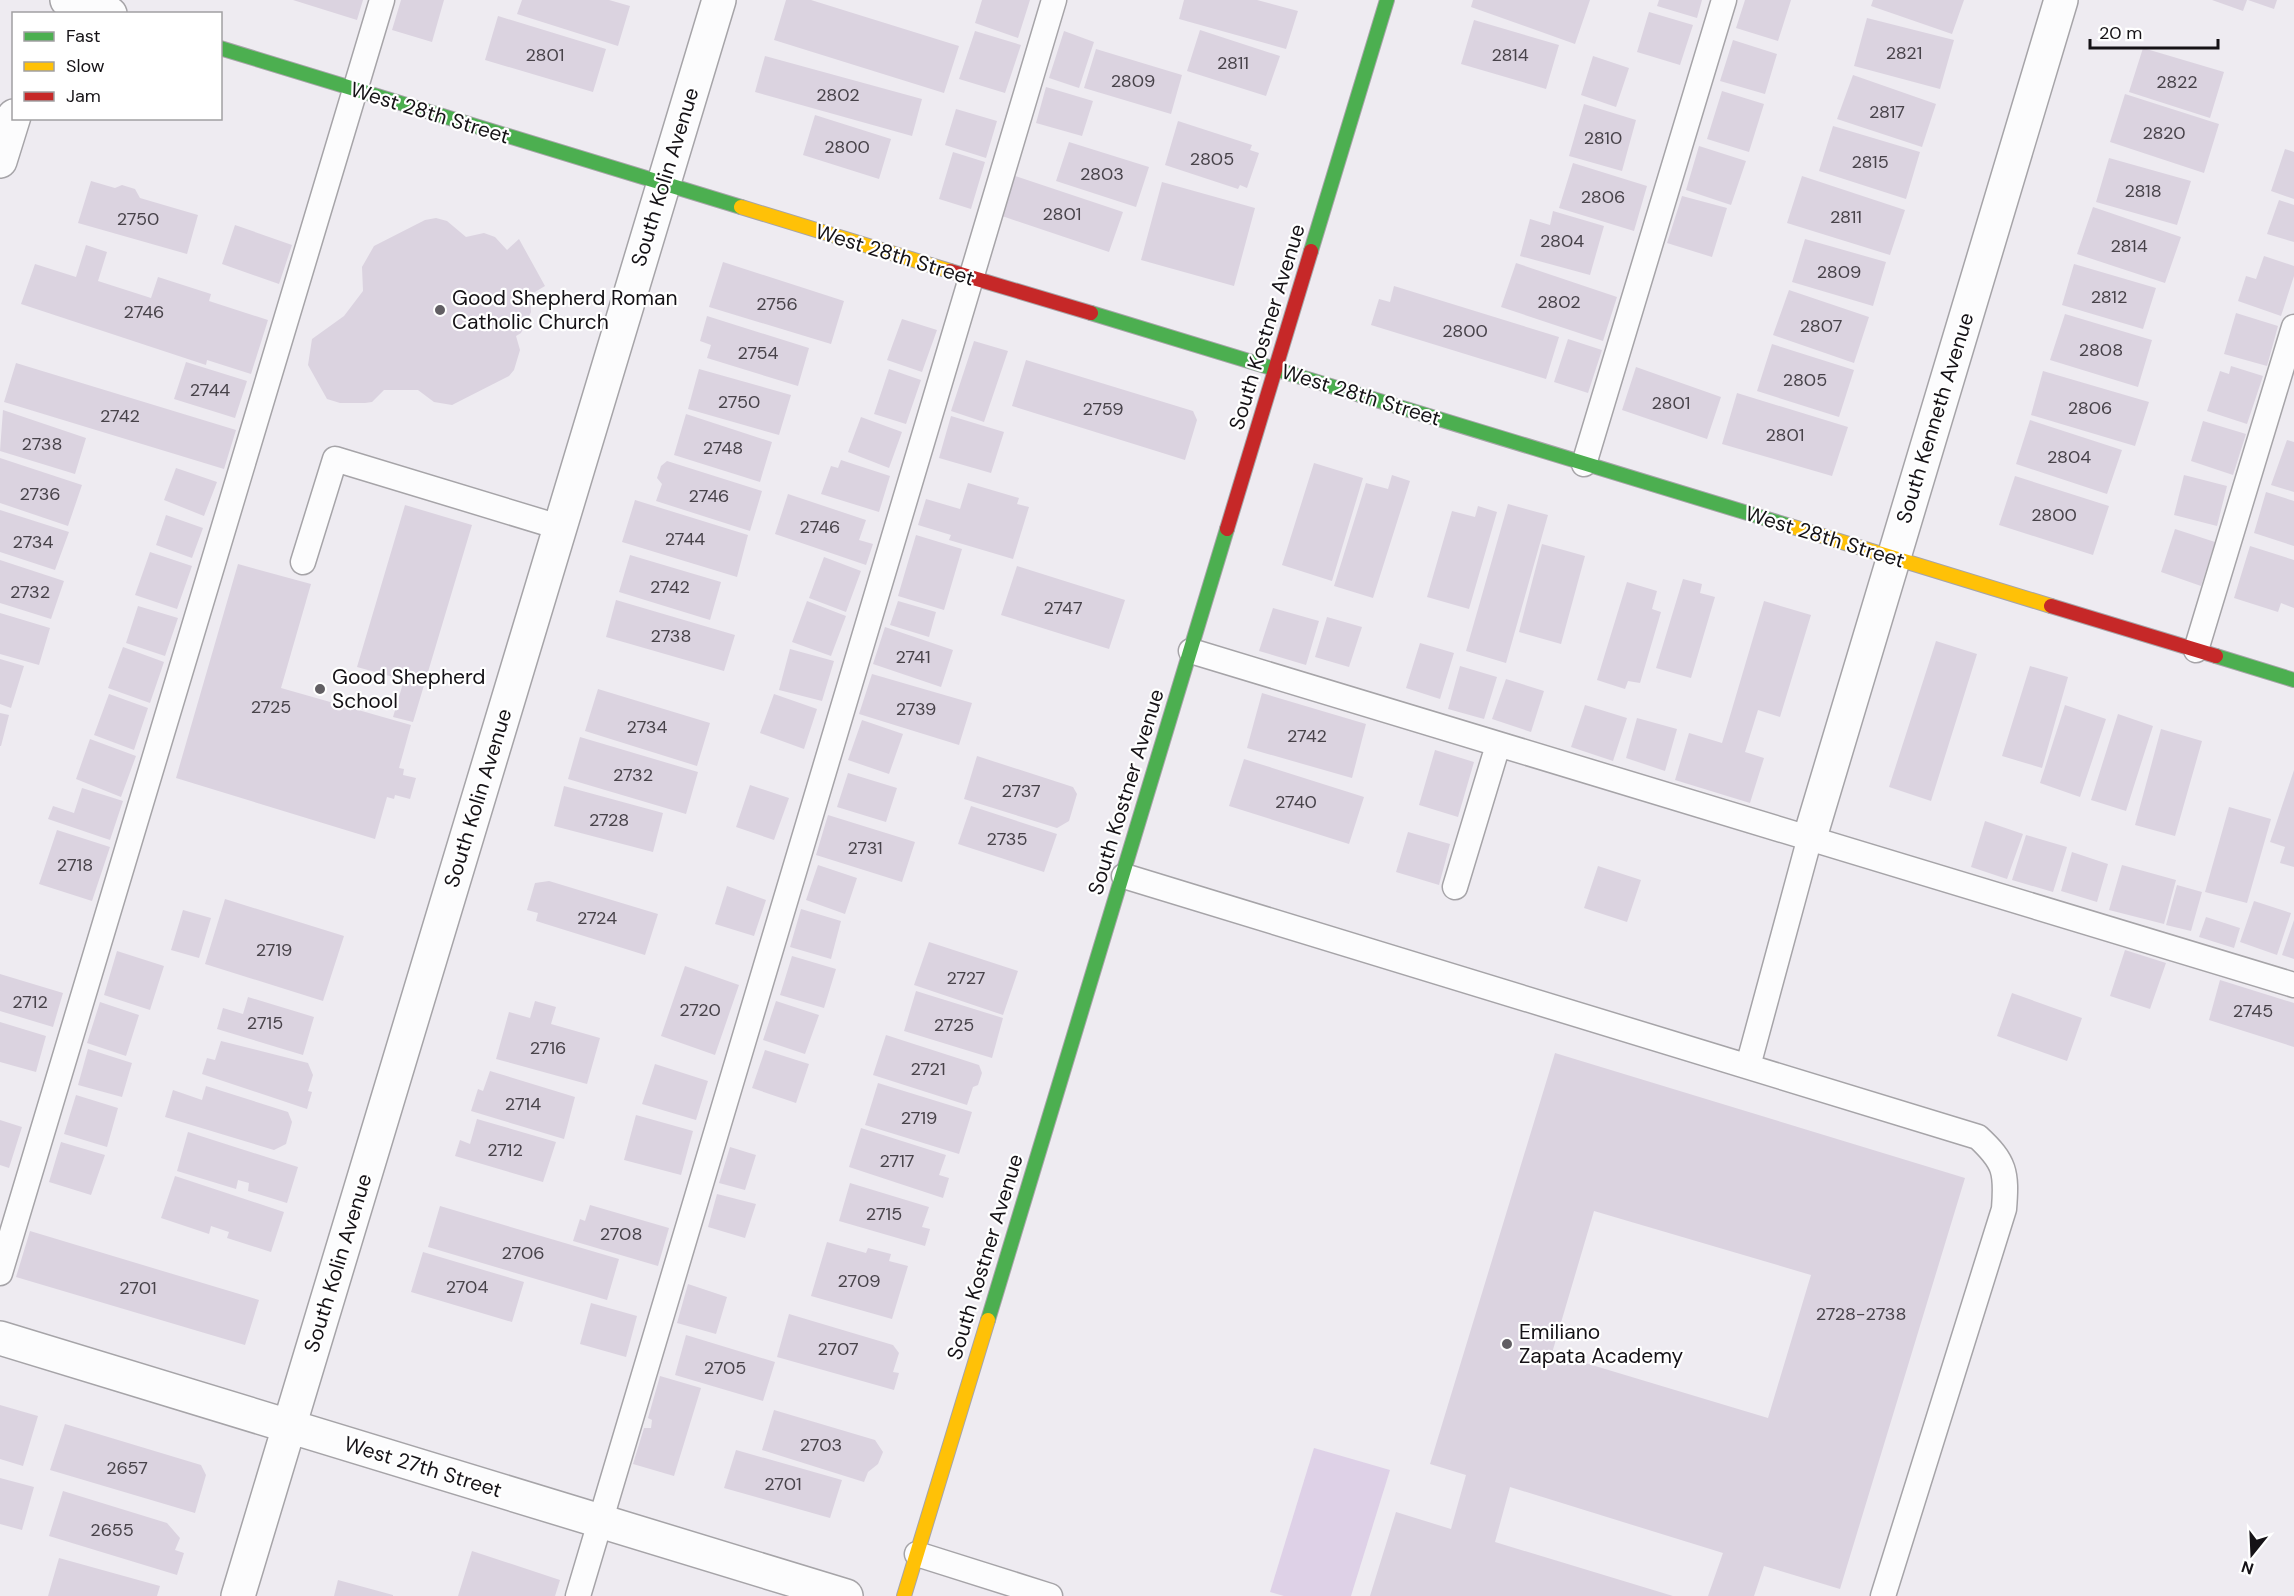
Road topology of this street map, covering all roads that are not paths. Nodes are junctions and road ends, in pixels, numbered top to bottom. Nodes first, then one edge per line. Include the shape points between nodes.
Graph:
1 (67, 0) edge
2 (382, 0) edge
3 (719, 0) edge
4 (1054, 0) edge
5 (1388, 0) edge
6 (1724, 0) edge
7 (2061, 0) edge
8 (104, 12) edge
9 (222, 49) edge
10 (355, 90) junction
11 (13, 120) edge
12 (0, 160) edge
13 (663, 184) junction
14 (971, 279) junction
15 (2294, 327) edge
16 (1276, 369) junction
17 (1584, 464) junction
18 (559, 527) junction
19 (1894, 558) junction
20 (303, 562) dead end
21 (2196, 650) junction
22 (1191, 651) junction
23 (2294, 680) edge
24 (1498, 745) junction
25 (1810, 837) junction
26 (1124, 876) junction
27 (1455, 887) dead end
28 (2294, 985) edge
29 (1748, 1066) junction
30 (0, 1273) edge
31 (0, 1338) edge
32 (288, 1426) junction
33 (600, 1521) junction
34 (917, 1554) junction
35 (238, 1596) edge
36 (578, 1596) edge
37 (846, 1596) edge
38 (904, 1596) edge
39 (1050, 1596) edge
40 (1883, 1596) edge

1 - 8 street
2 - 10 lane
3 - 13 street, South Kolin Avenue
4 - 14 lane
5 - 16 street, South Kostner Avenue
6 - 17 lane
7 - 19 street, South Kenneth Avenue
9 - 10 street, West 28th Street
10 - 13 street, West 28th Street
10 - 30 lane
11 - 12 street
13 - 14 street, West 28th Street
13 - 18 street, South Kolin Avenue
14 - 16 street, West 28th Street
14 - 33 lane
15 - 21 lane
16 - 17 street, West 28th Street
16 - 22 street, South Kostner Avenue
17 - 19 street, West 28th Street
18 - 20 lane via 335,459
18 - 32 street, South Kolin Avenue
19 - 21 street, West 28th Street
19 - 25 street, South Kenneth Avenue
21 - 23 street, West 28th Street
22 - 24 lane
22 - 26 street, South Kostner Avenue
24 - 25 lane
24 - 27 lane
25 - 28 lane
25 - 29 lane
26 - 29 lane
26 - 34 street, South Kostner Avenue
29 - 40 lane via 1977,1137 1996,1153 2007,1179 2004,1209
31 - 32 street, West 27th Street
32 - 33 street, West 27th Street
32 - 35 street, South Kolin Avenue
33 - 36 lane
33 - 37 street, West 27th Street
34 - 38 street, South Kostner Avenue
34 - 39 lane

